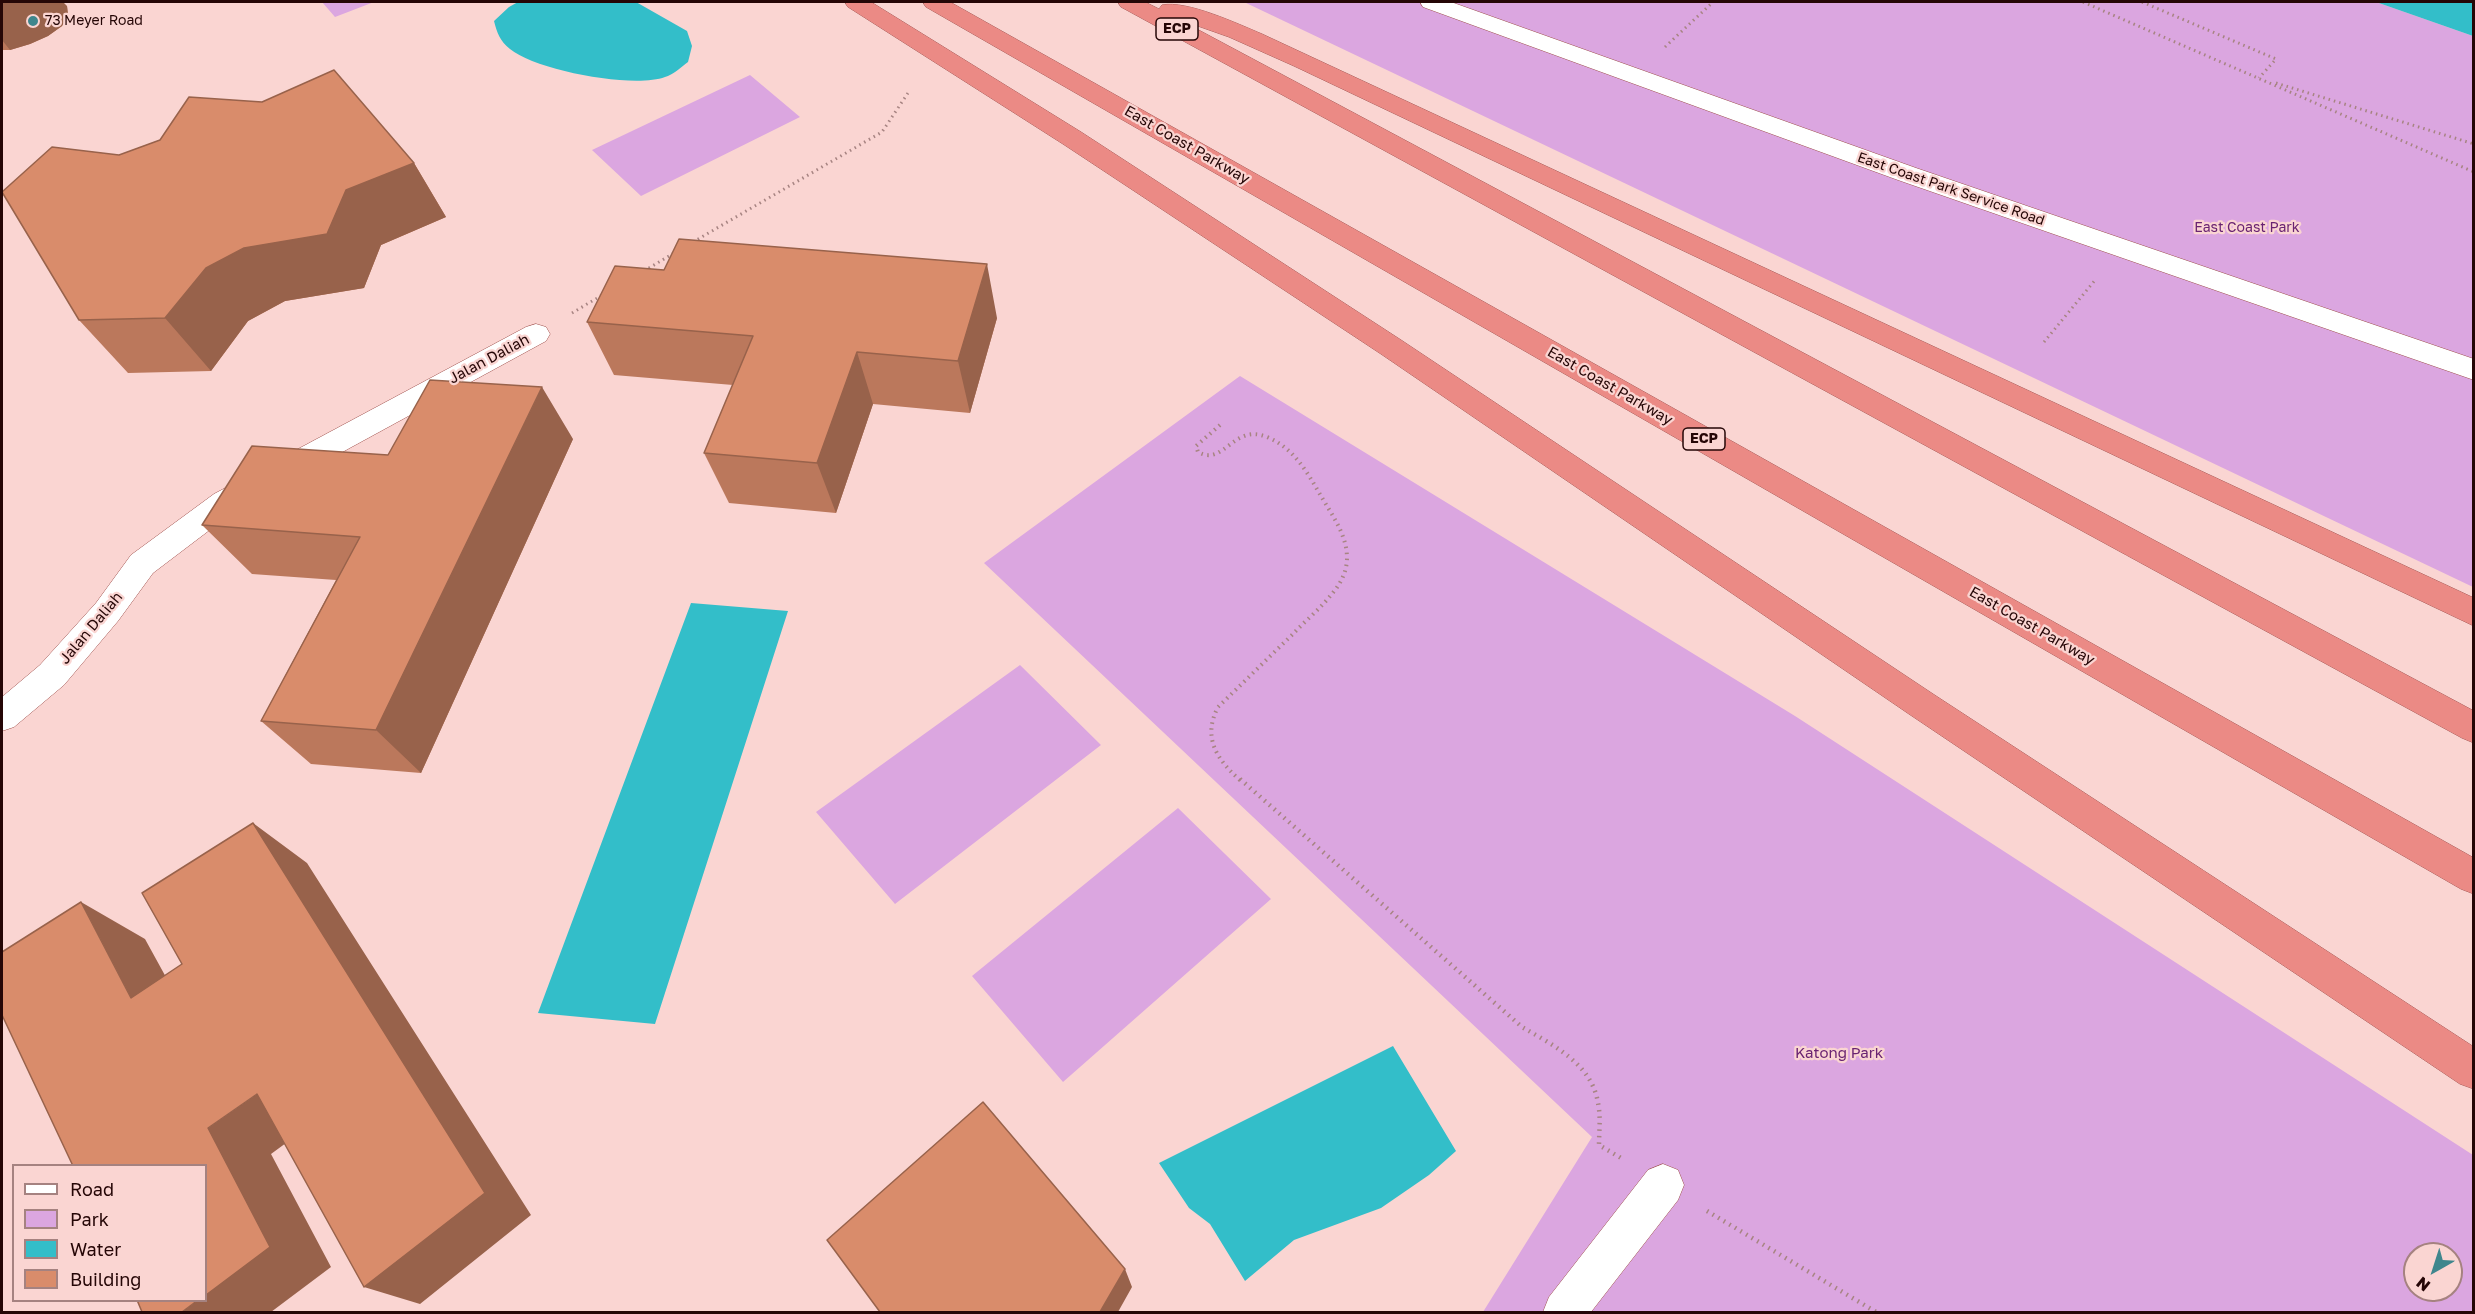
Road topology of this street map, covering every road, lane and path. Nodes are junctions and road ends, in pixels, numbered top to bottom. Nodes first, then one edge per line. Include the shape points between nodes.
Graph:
1 (856, 2) edge
2 (934, 2) edge
3 (1130, 2) edge
4 (1431, 2) edge
5 (1713, 2) edge
6 (2083, 2) edge
7 (2142, 2) edge
8 (1631, 72) junction
9 (2259, 78) junction
10 (910, 90) dead end
11 (2474, 144) edge
12 (2474, 172) edge
13 (689, 245) edge
14 (2121, 248) junction
15 (678, 251) edge
16 (638, 274) edge
17 (607, 292) edge
18 (536, 334) joint
19 (2044, 342) dead end
20 (2474, 370) edge
21 (1220, 425) dead end
22 (2474, 613) edge
23 (2, 717) edge
24 (2474, 728) edge
25 (2474, 877) edge
26 (2474, 1070) edge
27 (1663, 1185) junction
28 (1564, 1312) edge
29 (1876, 1312) edge

1 - 26 highway via 1381,340 1920,704
2 - 25 highway, East Coast Parkway / ECP
3 - 22 highway via 1193,15 1302,61
3 - 24 highway, ECP
4 - 8 street, East Coast Park Service Road
5 - 8 path via 1673,41
6 - 9 path
7 - 9 path via 2276,59
8 - 14 street, East Coast Park Service Road via 1906,174
9 - 11 path
9 - 12 path
10 - 13 path via 882,132
14 - 19 path
14 - 20 street, East Coast Park Service Road
15 - 16 path
17 - 18 path, Jalan Daliah
18 - 23 street, Jalan Daliah via 225,502 142,564 107,612 52,675
21 - 27 path via 1196,446 1198,452 1215,456 1238,435 1248,433 1277,443 1298,459 1344,540 1347,561 1330,597 1218,707 1209,731 1217,753 1238,778 1515,1021 1567,1054 1585,1072 1597,1097 1599,1145
27 - 28 street
27 - 29 path

